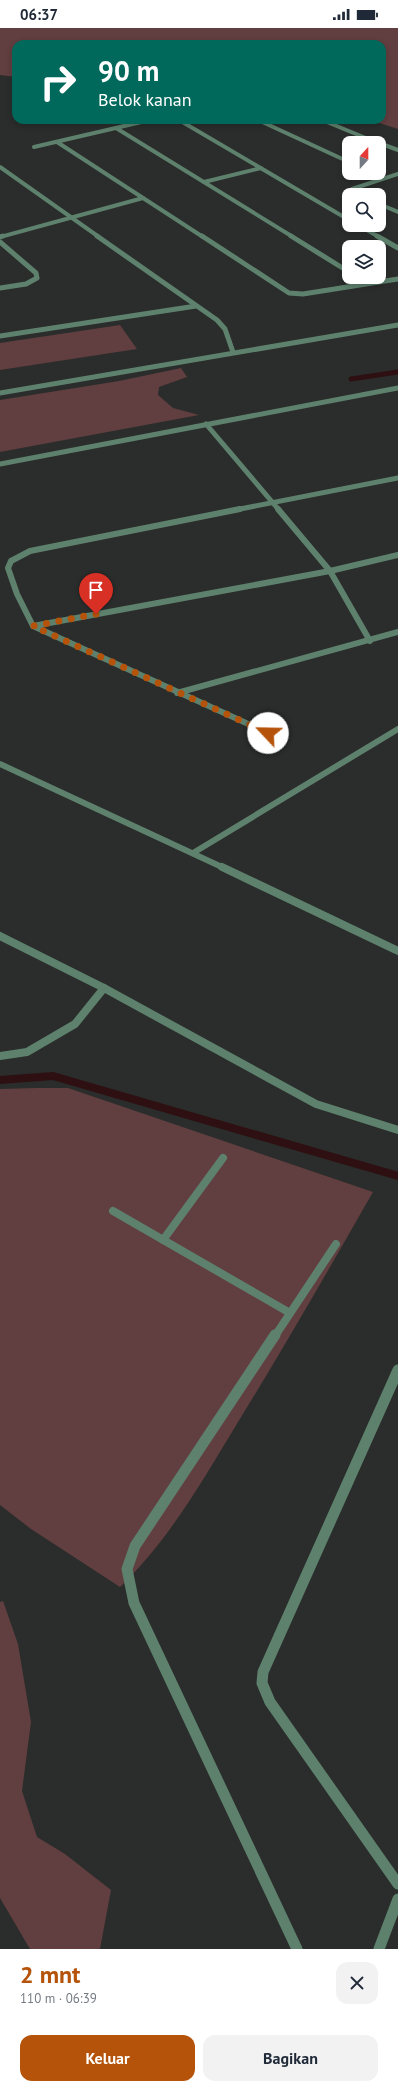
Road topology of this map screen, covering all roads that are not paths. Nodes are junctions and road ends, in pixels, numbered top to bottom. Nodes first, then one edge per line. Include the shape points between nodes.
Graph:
1 (133, 124) edge
2 (186, 124) edge
3 (267, 124) edge
4 (332, 124) edge
5 (116, 128) junction
6 (362, 136) edge
7 (57, 142) junction
8 (386, 146) edge
9 (34, 147) dead end
10 (398, 150) edge
11 (342, 159) edge
12 (0, 168) edge
13 (261, 168) junction
14 (398, 174) edge
15 (386, 177) edge
16 (378, 180) edge
17 (204, 182) junction
18 (355, 188) edge
19 (143, 198) junction
20 (386, 207) edge
21 (398, 212) edge
22 (342, 216) edge
23 (72, 217) junction
24 (370, 232) edge
25 (0, 236) edge
26 (0, 242) edge
27 (398, 248) edge
28 (342, 268) edge
29 (398, 278) edge
30 (386, 280) edge
31 (367, 284) edge
32 (0, 288) edge
33 (196, 306) junction
34 (398, 325) edge
35 (0, 336) edge
36 (234, 352) junction
37 (398, 388) edge
38 (0, 393) edge
39 (206, 424) junction
40 (0, 464) edge
41 (398, 478) edge
42 (271, 502) junction
43 (398, 555) edge
44 (330, 571) junction
45 (33, 626) junction
46 (398, 632) edge
47 (370, 641) junction
48 (177, 693) junction
49 (398, 729) edge
50 (268, 733) dead end
51 (0, 764) edge
52 (193, 853) junction
53 (0, 936) edge
54 (398, 951) edge
55 (104, 988) junction
56 (0, 1056) edge
57 (398, 1130) edge
58 (223, 1158) dead end
59 (113, 1211) dead end
60 (163, 1240) junction
61 (336, 1244) dead end
62 (290, 1313) junction
63 (398, 1370) edge
64 (398, 1884) edge
65 (398, 1899) edge
66 (297, 1949) edge
67 (379, 1949) edge

1 - 5 street
2 - 13 street
3 - 11 street
4 - 6 street
5 - 7 street
5 - 17 street
7 - 9 street
7 - 19 street
8 - 10 street
12 - 23 street
13 - 17 street
13 - 22 street
14 - 15 street
16 - 18 street
17 - 28 street
19 - 23 street
19 - 31 street via 289,293 303,294
20 - 21 street
23 - 25 street
23 - 33 street
24 - 27 street
26 - 32 street via 36,273 37,278 26,284
29 - 30 street
33 - 35 street
33 - 36 street via 223,323
34 - 36 street
36 - 38 street
37 - 39 street
39 - 40 street
39 - 42 street
41 - 42 street
42 - 44 street
42 - 45 street via 30,551 19,556 11,561 8,568
43 - 44 street
44 - 45 street
44 - 47 street
45 - 48 street
46 - 47 street
47 - 48 street
48 - 50 street
49 - 52 street
51 - 52 street
52 - 54 street
53 - 55 street
55 - 56 street via 75,1024 27,1052
55 - 57 street via 316,1104
58 - 60 street
59 - 60 street
60 - 62 street
61 - 62 street
62 - 66 street via 135,1546 127,1569 134,1603
63 - 64 street via 263,1672 262,1683 270,1702
65 - 67 street

